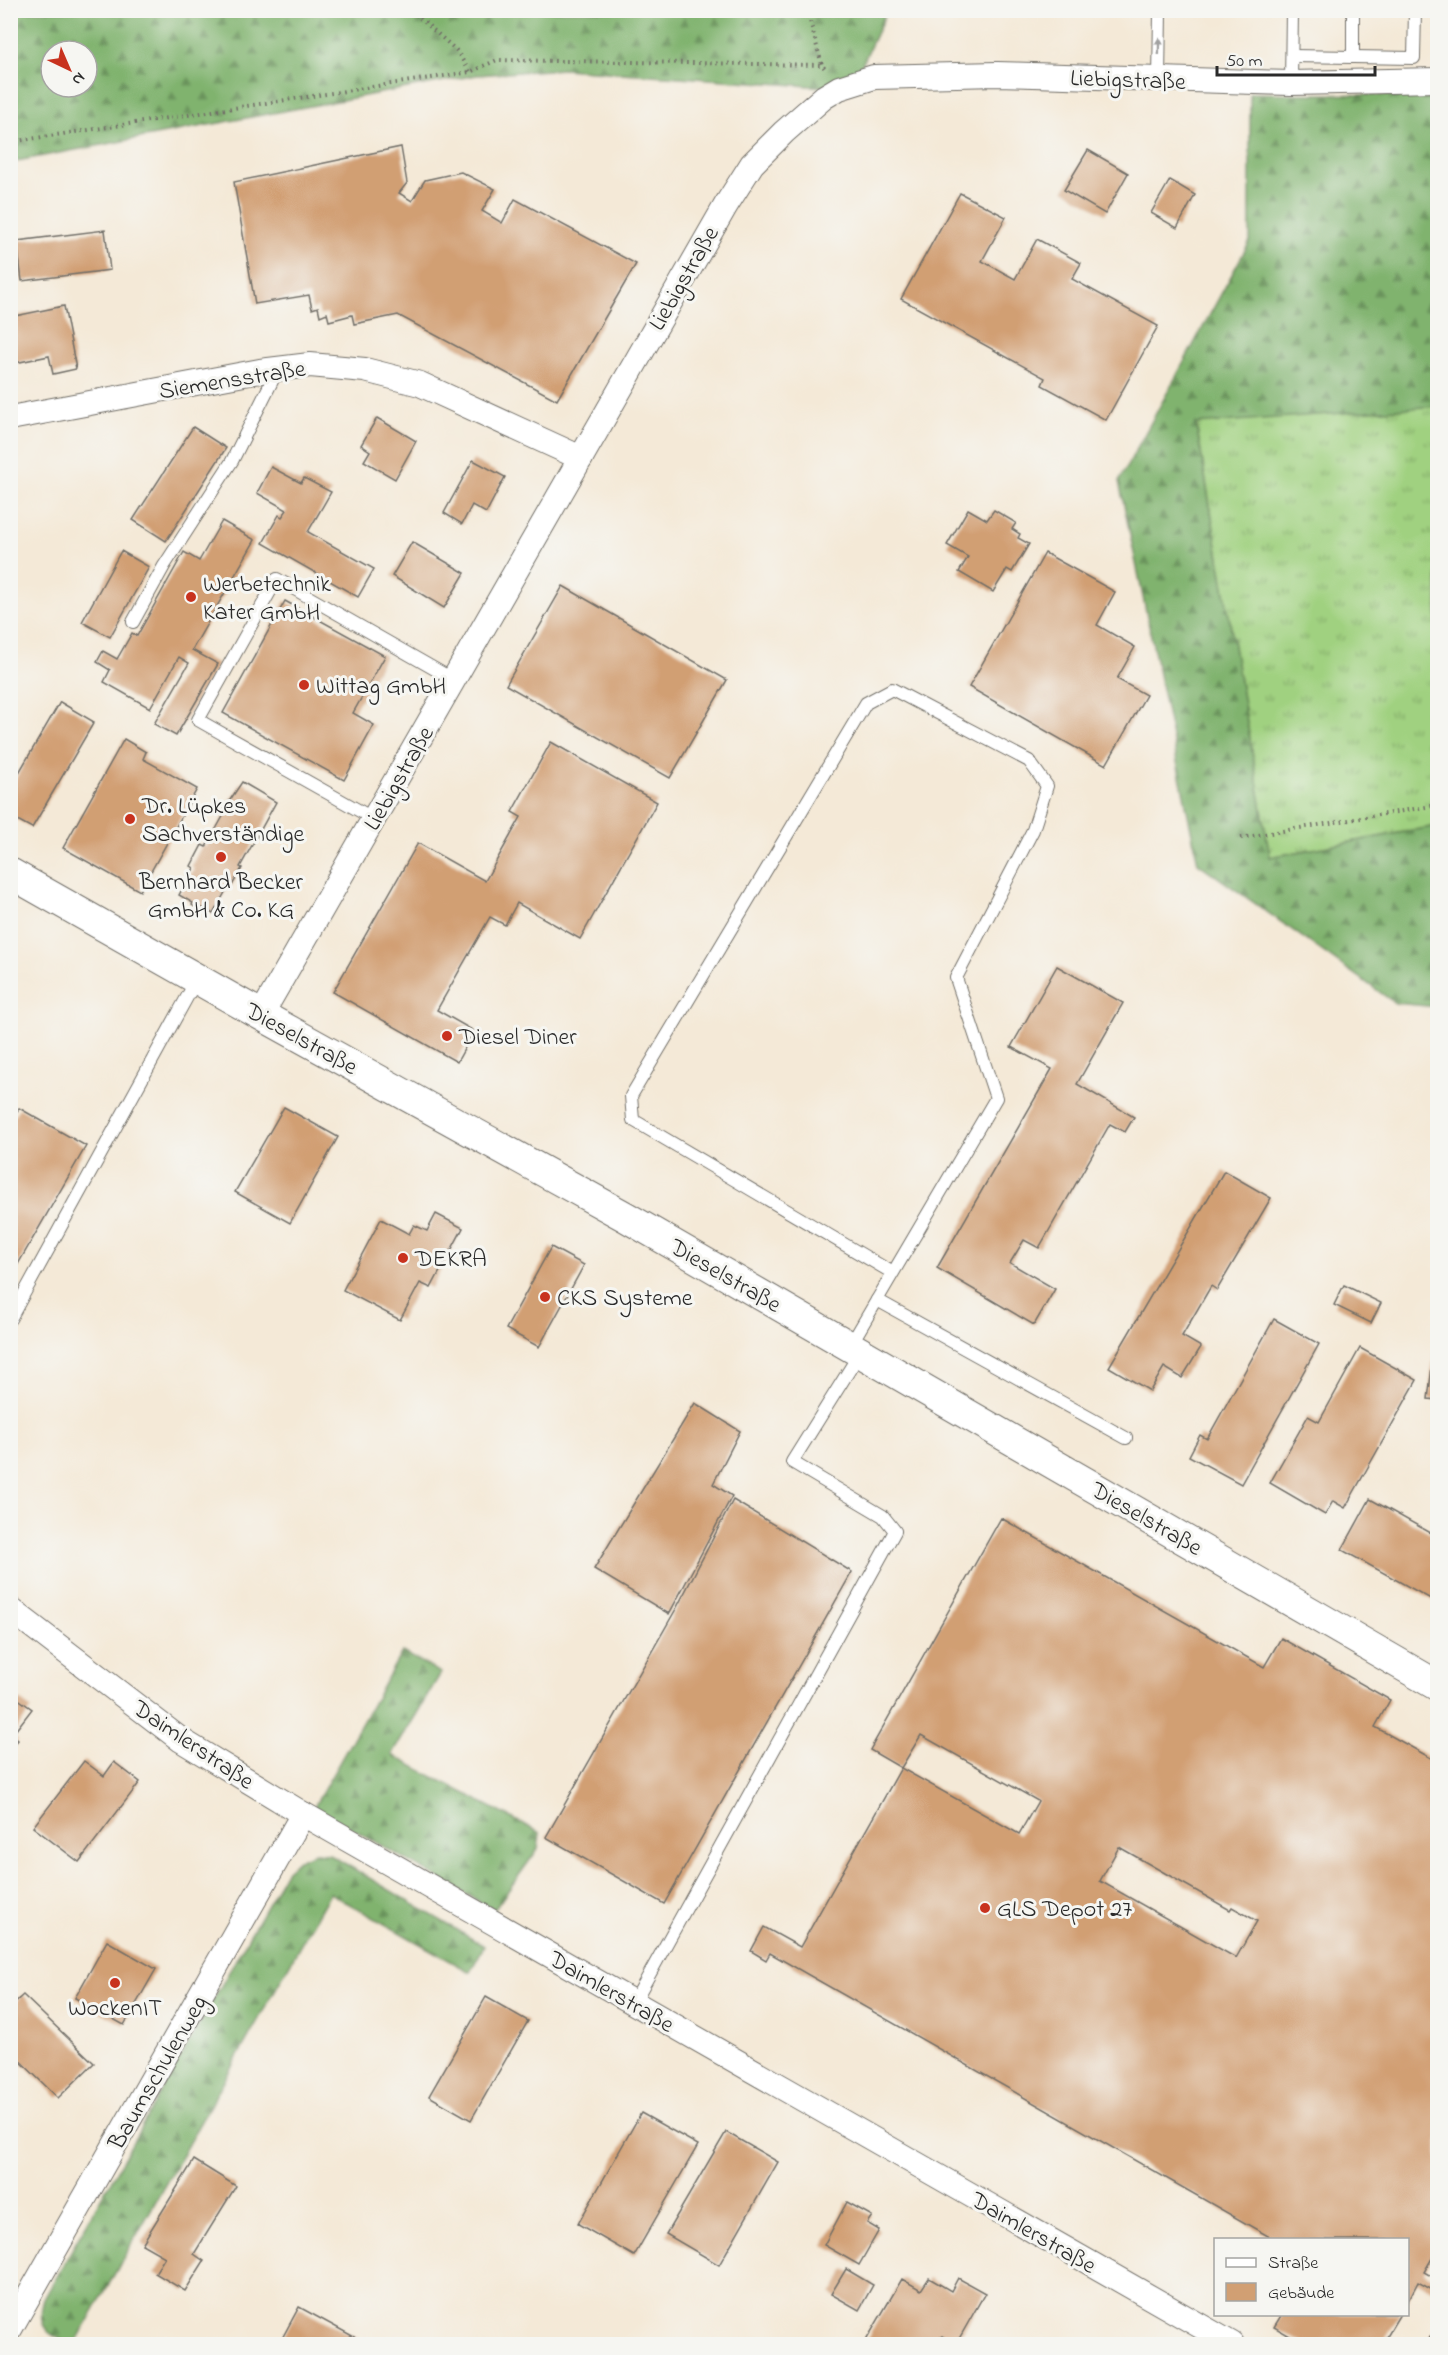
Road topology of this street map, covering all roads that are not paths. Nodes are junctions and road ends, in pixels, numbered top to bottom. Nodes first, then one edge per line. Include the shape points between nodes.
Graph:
1 (1160, 10) edge
2 (1292, 10) edge
3 (1353, 10) edge
4 (1414, 10) edge
5 (1292, 56) junction
6 (1353, 57) junction
7 (1437, 80) edge
8 (1159, 81) junction
9 (1292, 83) junction
10 (278, 369) junction
11 (10, 418) edge
12 (581, 458) junction
13 (133, 622) dead end
14 (454, 680) junction
15 (374, 819) junction
16 (10, 873) edge
17 (197, 979) junction
18 (261, 1016) junction
19 (893, 1273) junction
20 (877, 1300) junction
21 (10, 1319) edge
22 (855, 1350) junction
23 (1126, 1438) dead end
24 (10, 1609) edge
25 (1437, 1686) edge
26 (303, 1814) junction
27 (633, 2004) junction
28 (10, 2329) edge
29 (10, 2336) edge
30 (25, 2344) edge
31 (1232, 2344) edge

8 -> 1 lane
2 - 5 lane
3 - 6 lane
4 - 6 lane via 1414,58
5 - 6 lane
5 - 9 lane
7 - 9 street, Liebigstraße
8 - 9 street, Liebigstraße
8 - 12 street, Liebigstraße via 997,74 874,77 824,97 752,164 686,271
10 - 11 street, Siemensstraße
10 - 12 street, Siemensstraße via 310,365 365,370 420,384
10 - 13 lane via 232,461
12 - 14 street, Liebigstraße
14 - 15 street, Liebigstraße
14 - 15 lane via 277,579 198,720
15 - 18 street, Liebigstraße
16 - 17 street, Dieselstraße
17 - 18 street, Dieselstraße
17 - 21 lane
18 - 22 street, Dieselstraße via 626,1217
19 - 19 lane via 996,1098 956,978 1033,830 1047,786 1029,761 892,689 866,703 631,1096 633,1120
19 - 20 lane
20 - 22 lane
20 - 23 lane
22 - 25 street, Dieselstraße
22 - 27 lane via 792,1462 883,1516 895,1531
24 - 26 street, Daimlerstraße via 181,1740
26 - 27 street, Daimlerstraße
26 - 28 street, Baumschulenweg
27 - 31 street, Daimlerstraße
29 - 30 street

